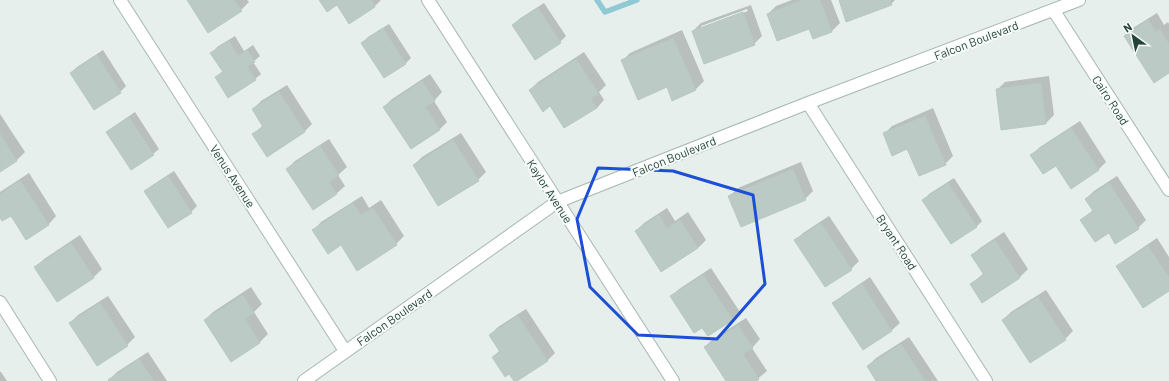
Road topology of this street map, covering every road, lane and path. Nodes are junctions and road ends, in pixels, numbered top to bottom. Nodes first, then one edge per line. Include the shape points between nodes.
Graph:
1 (120, 0) edge
2 (428, 0) edge
3 (1079, 0) edge
4 (1054, 10) junction
5 (808, 103) junction
6 (1169, 190) edge
7 (557, 202) junction
8 (0, 302) edge
9 (345, 351) junction
10 (50, 381) edge
11 (304, 381) edge
12 (673, 381) edge
13 (986, 381) edge

1 - 9 street, Venus Avenue
2 - 7 street, Kaylor Avenue
3 - 4 street, Falcon Boulevard
4 - 5 street, Falcon Boulevard
4 - 6 street, Cairo Road
5 - 7 street, Falcon Boulevard
5 - 13 street, Bryant Road
7 - 9 street, Falcon Boulevard
7 - 12 street, Kaylor Avenue
8 - 10 street
9 - 11 street, Falcon Boulevard

